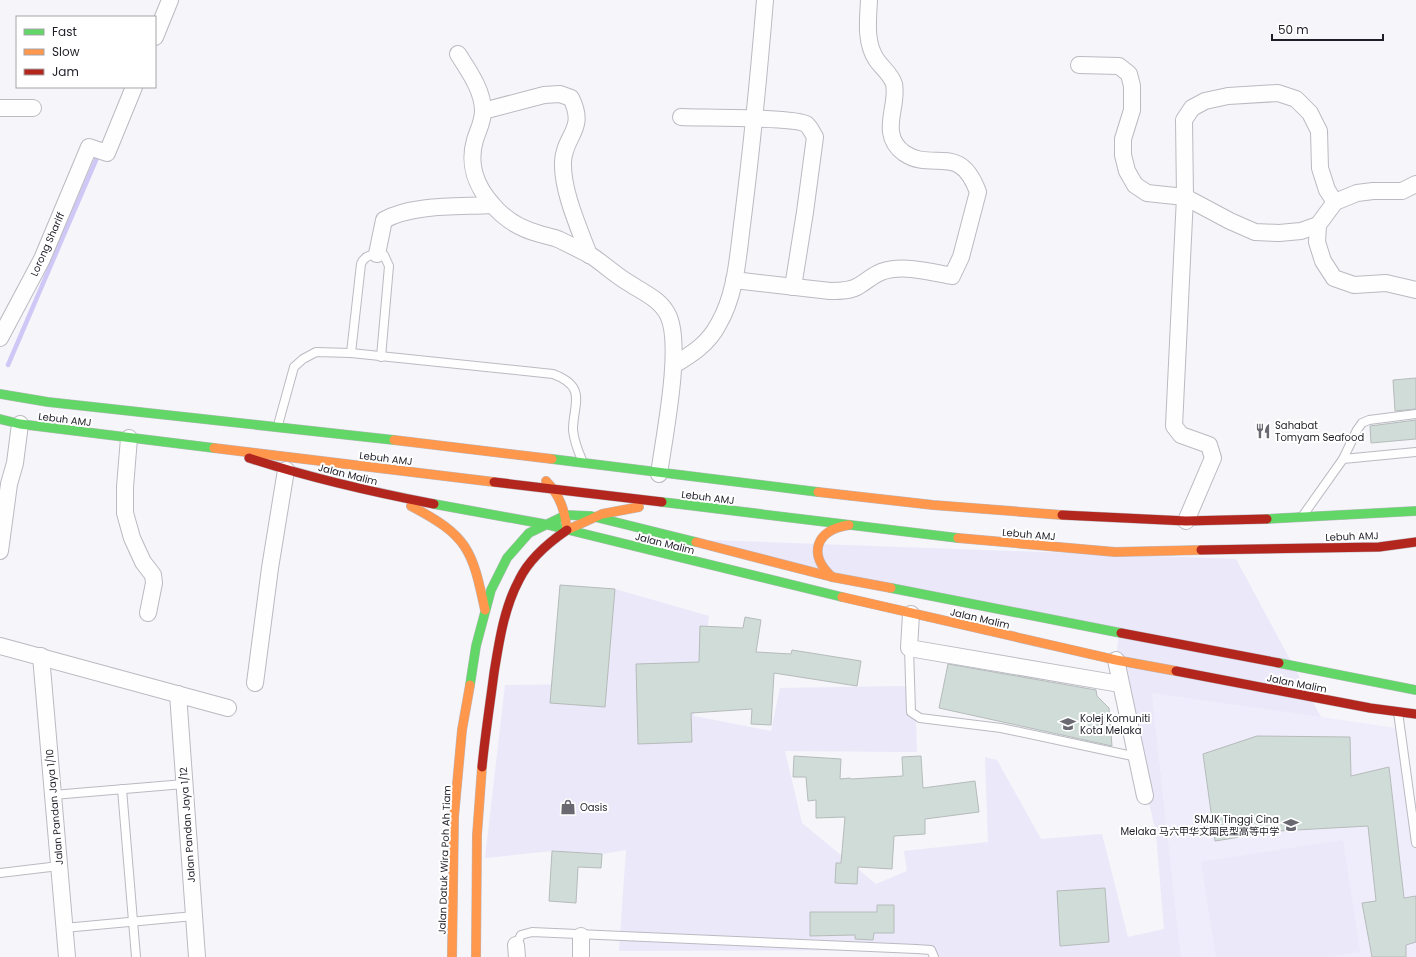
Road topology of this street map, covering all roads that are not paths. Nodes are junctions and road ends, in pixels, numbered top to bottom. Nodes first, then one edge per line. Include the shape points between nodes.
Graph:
1 (170, 0) edge
2 (765, 0) edge
3 (869, 0) edge
4 (156, 35) edge
5 (458, 54) dead end
6 (1079, 64) dead end
7 (134, 88) edge
8 (0, 108) edge
9 (33, 108) dead end
10 (483, 111) junction
11 (681, 117) dead end
12 (755, 120) junction
13 (1416, 184) edge
14 (1185, 197) junction
15 (1335, 202) junction
16 (492, 205) junction
17 (1318, 225) junction
18 (377, 254) junction
19 (589, 255) junction
20 (734, 280) junction
21 (793, 287) junction
22 (1416, 290) edge
23 (0, 338) edge
24 (351, 353) junction
25 (381, 357) junction
26 (674, 364) junction
27 (0, 394) edge
28 (1416, 414) edge
29 (0, 419) edge
30 (20, 424) junction
31 (278, 426) junction
32 (129, 438) junction
33 (221, 449) junction
34 (491, 451) junction
35 (1416, 452) edge
36 (1344, 459) junction
37 (583, 463) junction
38 (525, 465) dead end
39 (286, 470) junction
40 (537, 473) dead end
41 (659, 474) junction
42 (554, 488) junction
43 (389, 495) junction
44 (731, 511) junction
45 (1416, 511) edge
46 (566, 515) junction
47 (591, 516) junction
48 (1301, 518) junction
49 (1186, 521) junction
50 (544, 524) junction
51 (852, 524) junction
52 (567, 530) junction
53 (1416, 542) edge
54 (0, 551) edge
55 (832, 577) junction
56 (485, 611) junction
57 (148, 613) dead end
58 (911, 614) junction
59 (0, 646) edge
60 (909, 648) junction
61 (42, 656) junction
62 (1116, 660) junction
63 (255, 683) dead end
64 (1120, 684) junction
65 (1416, 690) edge
66 (178, 694) junction
67 (228, 708) dead end
68 (1398, 711) junction
69 (1416, 714) edge
70 (1137, 757) junction
71 (184, 784) junction
72 (122, 789) junction
73 (53, 795) junction
74 (1145, 796) dead end
75 (1416, 843) edge
76 (59, 866) junction
77 (0, 872) edge
78 (194, 916) junction
79 (133, 922) junction
80 (64, 928) junction
81 (581, 936) junction
82 (516, 951) edge
83 (67, 957) edge
84 (136, 957) edge
85 (197, 957) edge
86 (452, 957) edge
87 (476, 957) edge
88 (581, 957) edge
89 (934, 957) edge

1 - 4 street
2 - 12 street
3 - 21 street via 870,46 876,60 894,84 890,116 891,131 896,144 916,158 951,161 962,166 969,173 978,192 961,257 952,276 895,269 882,271 859,286 843,291
5 - 10 street via 480,93
6 - 14 street via 1119,66 1129,74 1132,110 1123,139 1122,155 1127,172 1135,185 1147,193
7 - 23 street, Lorong Shariff via 107,153 89,147 42,259
8 - 9 street
10 - 16 street via 472,153 476,177
10 - 19 street via 544,95 560,94 571,98 578,122 563,161 564,178
11 - 12 street
12 - 20 street
12 - 21 street via 805,123 815,136
13 - 15 street via 1402,191 1357,193
14 - 15 street via 1184,120 1192,108 1205,101 1228,96 1278,93 1296,99 1310,113 1319,131 1320,168 1327,190
14 - 17 street via 1230,222 1255,232 1301,231
14 - 49 street via 1174,426 1181,435 1209,445 1213,458
15 - 17 street
16 - 18 street via 426,208 394,215 384,220
16 - 19 street via 518,227 558,239
17 - 22 street via 1317,242 1323,261 1334,278 1354,285 1386,283
18 - 24 lane via 368,255 361,264
18 - 25 lane via 384,255 389,266
19 - 26 street via 628,283 658,300 668,316 674,340
20 - 21 street
20 - 26 street via 727,307 707,342
24 - 25 lane
24 - 31 lane via 316,352 294,367
25 - 37 lane via 553,374 563,378 571,384 576,394 573,430
26 - 41 street
27 - 31 main road, Lebuh AMJ via 48,402
28 - 36 lane via 1362,423
29 - 30 main road, Lebuh AMJ
30 - 32 main road, Lebuh AMJ
30 - 54 street
31 - 34 main road, Lebuh AMJ
32 - 33 main road, Lebuh AMJ
32 - 57 street via 125,513 132,538 143,562 153,575 154,583
33 - 39 main road, Jalan Malim
33 - 42 main road, Lebuh AMJ
34 - 37 main road, Lebuh AMJ
34 - 38 main road
35 - 36 lane
36 - 48 lane
37 - 41 main road, Lebuh AMJ
39 - 43 main road, Jalan Malim
39 - 63 street
40 - 42 main road
41 - 49 main road, Lebuh AMJ via 933,505 1057,515
42 - 44 main road, Lebuh AMJ
42 - 46 main road
43 - 50 main road, Jalan Malim
43 - 56 main road via 437,520 457,534 473,560
44 - 47 main road via 640,507 623,508
44 - 51 main road, Lebuh AMJ
45 - 48 main road, Lebuh AMJ
46 - 47 main road, Jalan Malim
46 - 50 main road, Jalan Malim
46 - 52 main road
47 - 52 main road
47 - 55 main road, Jalan Malim
48 - 49 main road, Lebuh AMJ
50 - 52 main road, Jalan Malim
50 - 56 main road, Jalan Datuk Wira Poh Ah Tiam via 530,533 507,558 498,573
51 - 53 main road, Lebuh AMJ via 981,541 1115,552 1379,546
51 - 55 main road via 838,525 828,530 820,540 818,553 821,566
52 - 58 main road, Jalan Malim
52 - 87 main road via 542,550 519,579 497,654 485,732 478,816
55 - 65 main road, Jalan Malim
56 - 86 main road, Jalan Datuk Wira Poh Ah Tiam via 476,646 462,730 454,817
58 - 60 street
58 - 62 main road, Jalan Malim
59 - 61 street
60 - 64 street
60 - 70 lane via 911,712 920,718 1001,728
61 - 66 street
61 - 73 street, Jalan Pandan Jaya 1/10
62 - 64 street
62 - 68 main road, Jalan Malim
64 - 70 street
66 - 67 street
66 - 71 street, Jalan Pandan Jaya 1/12
68 - 69 main road, Jalan Malim
68 - 75 lane
70 - 74 street
71 - 72 lane
71 - 78 street, Jalan Pandan Jaya 1/12
72 - 73 lane
72 - 79 lane
73 - 76 street, Jalan Pandan Jaya 1/10
76 - 77 lane
76 - 80 street, Jalan Pandan Jaya 1/10
78 - 79 lane
78 - 85 street, Jalan Pandan Jaya 1/12
79 - 80 lane
79 - 84 lane
80 - 83 street, Jalan Pandan Jaya 1/10
81 - 82 lane via 532,932 521,935
81 - 88 street
81 - 89 lane via 916,949 931,950

